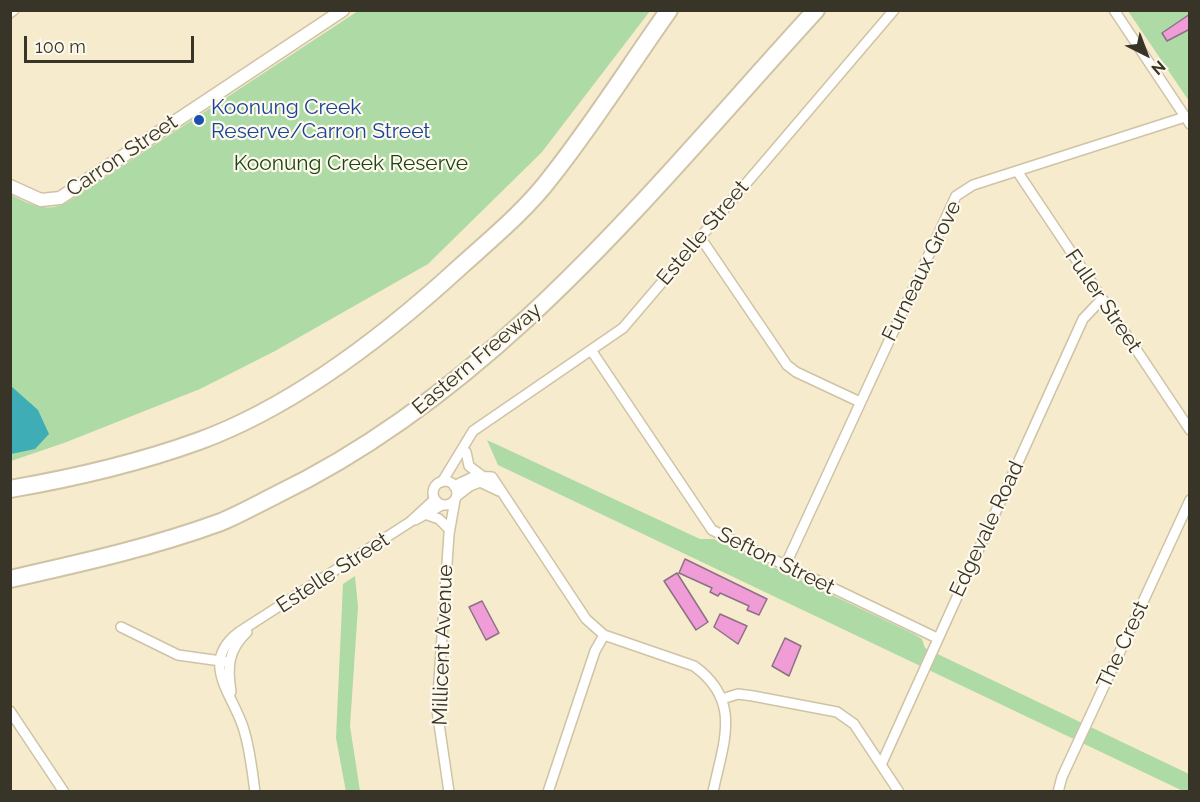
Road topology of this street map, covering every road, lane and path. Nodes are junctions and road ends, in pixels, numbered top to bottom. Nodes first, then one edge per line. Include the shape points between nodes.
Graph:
1 (343, 10) edge
2 (669, 10) edge
3 (816, 10) edge
4 (894, 10) edge
5 (1114, 10) edge
6 (1188, 121) edge
7 (1017, 171) junction
8 (10, 186) edge
9 (700, 237) junction
10 (1102, 299) junction
11 (591, 350) junction
12 (860, 402) junction
13 (484, 424) junction
14 (1190, 430) edge
15 (466, 452) junction
16 (481, 475) junction
17 (450, 484) junction
18 (10, 489) edge
19 (503, 495) junction
20 (456, 498) junction
21 (1190, 500) edge
22 (440, 503) junction
23 (428, 514) junction
24 (410, 522) junction
25 (448, 531) junction
26 (785, 566) junction
27 (10, 579) edge
28 (121, 627) dead end
29 (604, 635) junction
30 (937, 638) junction
31 (224, 661) junction
32 (722, 699) junction
33 (10, 711) edge
34 (881, 765) junction
35 (64, 792) edge
36 (255, 792) edge
37 (449, 792) edge
38 (548, 792) edge
39 (713, 792) edge
40 (899, 792) edge
41 (1058, 792) edge

1 - 8 street, Carron Street via 69,193 52,200
2 - 18 highway via 551,178 405,316 317,379 201,441 63,480
3 - 27 highway, Eastern Freeway via 578,271 461,378 406,418 322,473 222,521 101,558
4 - 9 street, Estelle Street
5 - 6 street
6 - 7 street, Furneaux Grove
7 - 10 street, Fuller Street
7 - 12 street, Furneaux Grove via 967,188 952,200
9 - 11 street, Estelle Street via 623,328
9 - 12 street via 787,365
10 - 14 street, Fuller Street
10 - 30 street, Edgevale Road via 1083,319
11 - 13 street, Estelle Street
11 - 26 street, Sefton Street via 708,527
12 - 26 street, Furneaux Grove
13 - 15 street, Estelle Street
13 - 17 street, Estelle Street via 468,437
15 - 16 street via 469,466
15 - 17 street, Estelle Street
16 - 17 street
16 - 19 street via 492,477
17 - 20 street
17 - 22 street via 435,489
19 - 20 street via 480,482
19 - 29 street via 589,624
20 - 22 street
20 - 25 street, Millicent Avenue
21 - 41 street, The Crest
22 - 23 street, Estelle Street
22 - 24 street, Estelle Street
22 - 25 street, Millicent Avenue
23 - 24 street, Estelle Street
23 - 25 street via 439,519
24 - 31 street, Estelle Street via 255,624
25 - 37 street, Millicent Avenue via 437,710
26 - 30 street, Sefton Street
28 - 31 street via 178,655
29 - 32 street via 694,666
29 - 38 street via 595,651
30 - 34 street, Edgevale Road
31 - 36 street via 245,736
32 - 34 street via 743,694 837,712 854,724
32 - 39 street via 727,712 726,726
33 - 35 street
34 - 40 street

